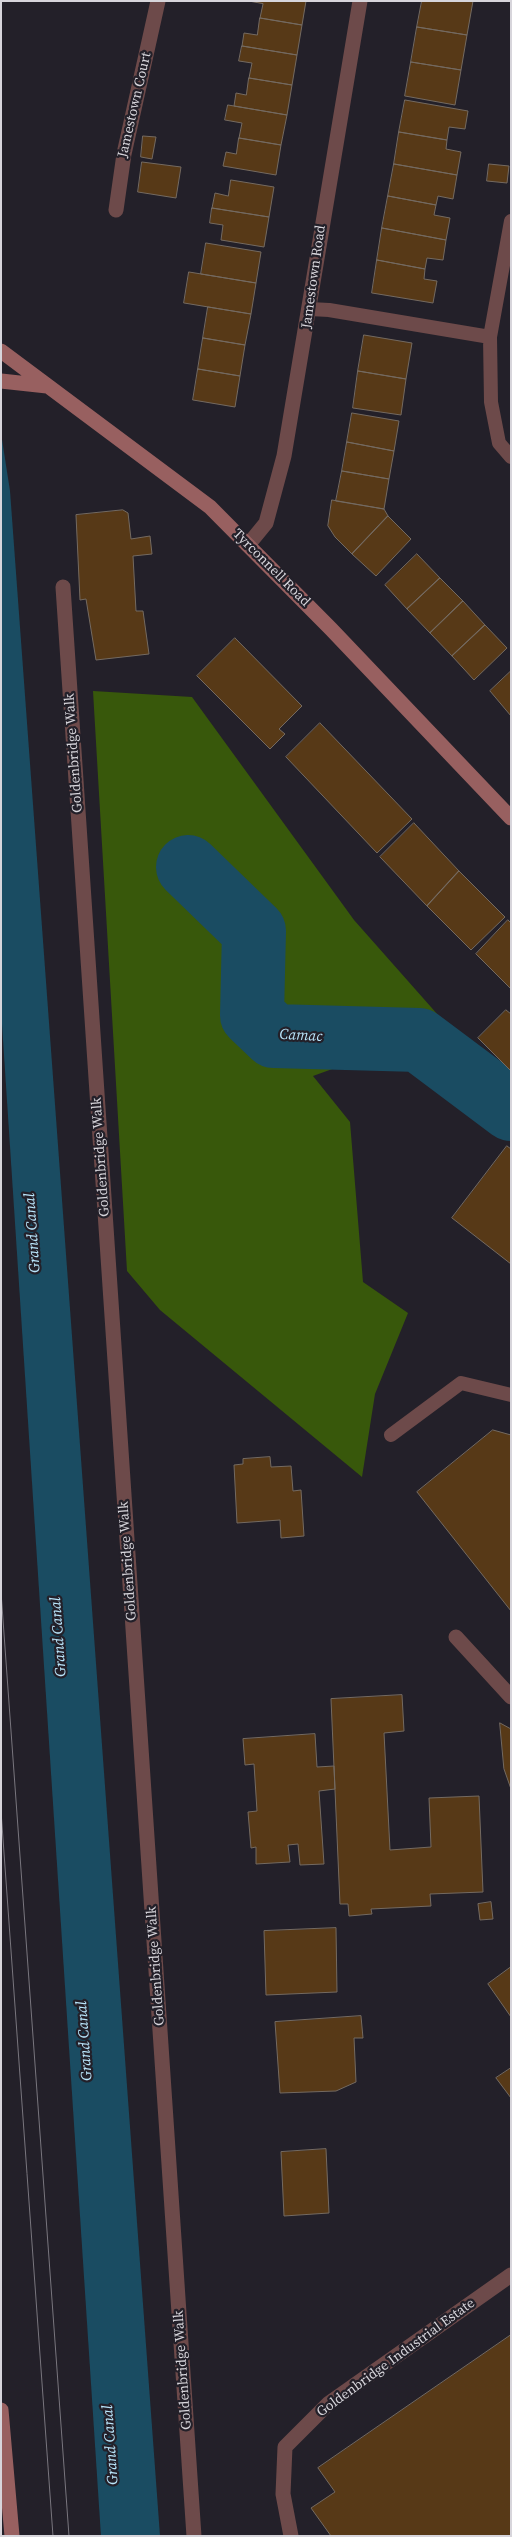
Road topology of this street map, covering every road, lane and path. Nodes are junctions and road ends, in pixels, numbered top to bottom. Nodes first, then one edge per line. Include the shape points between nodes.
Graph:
1 (158, 1) edge
2 (360, 1) edge
3 (116, 210) dead end
4 (511, 221) edge
5 (310, 309) junction
6 (490, 337) junction
7 (2, 351) edge
8 (2, 381) edge
9 (49, 387) junction
10 (511, 458) edge
11 (248, 545) junction
12 (63, 587) dead end
13 (511, 818) edge
14 (511, 1395) edge
15 (391, 1435) dead end
16 (456, 1637) dead end
17 (511, 1697) edge
18 (511, 2275) edge
19 (1, 2410) edge
20 (12, 2536) edge
21 (194, 2536) edge
22 (291, 2536) edge

1 - 3 street, Jamestown Court via 124,154
2 - 5 street, Jamestown Road via 320,231
4 - 6 lane
5 - 6 lane
5 - 11 street, Jamestown Road via 275,494 266,523
6 - 10 lane via 491,402 499,443
7 - 9 main road, Tyrconnell Road
8 - 9 main road
9 - 11 main road, Tyrconnell Road via 210,507
11 - 13 main road, Tyrconnell Road
12 - 21 street, Goldenbridge Walk
14 - 15 lane via 461,1383
16 - 17 street
18 - 22 street, Goldenbridge Industrial Estate via 328,2404 285,2447 283,2494
19 - 20 main road

